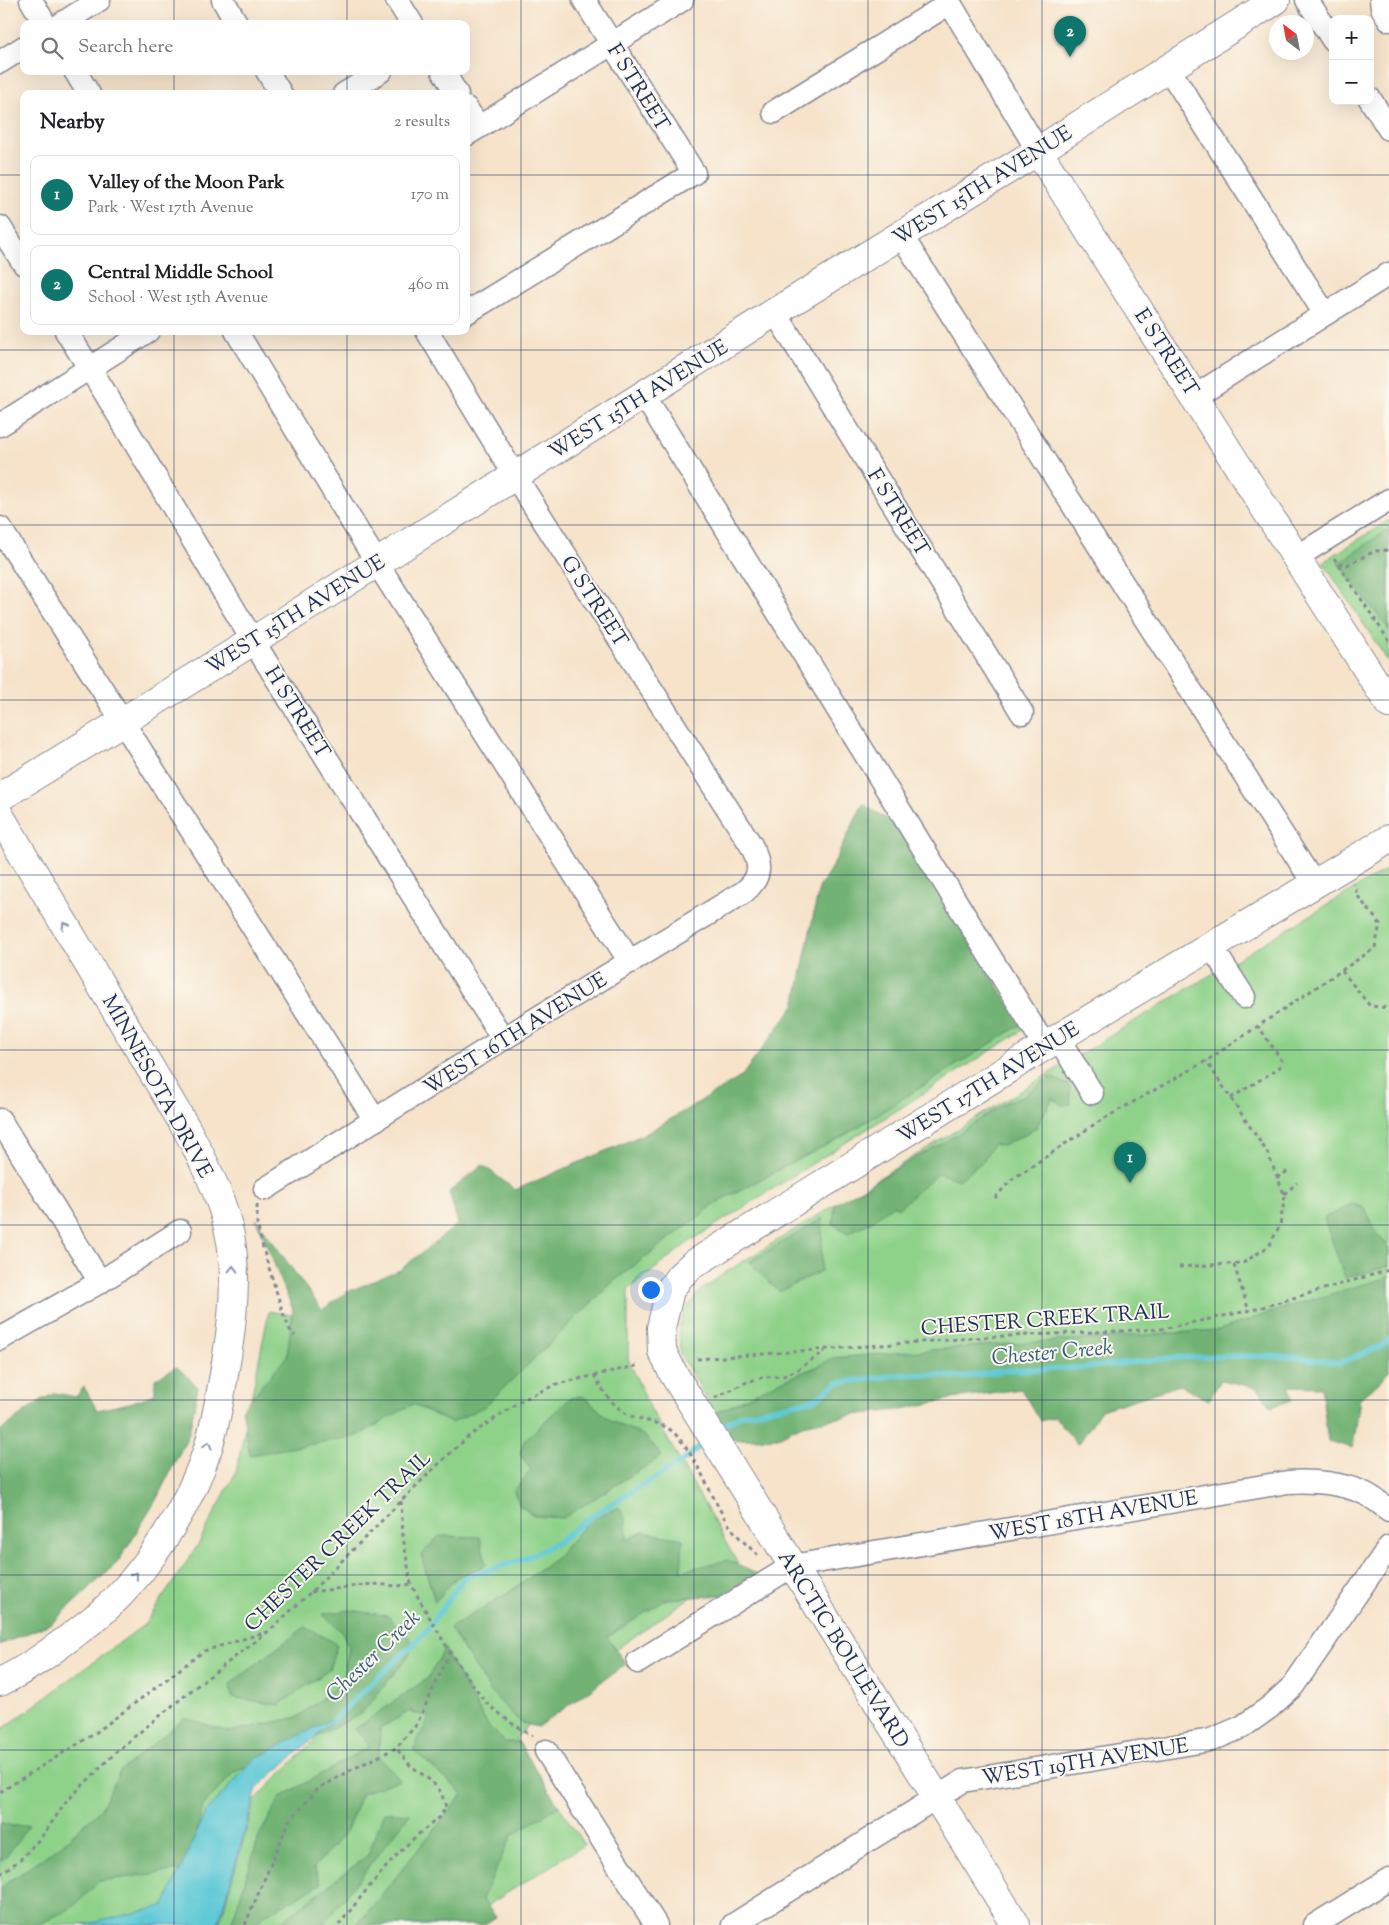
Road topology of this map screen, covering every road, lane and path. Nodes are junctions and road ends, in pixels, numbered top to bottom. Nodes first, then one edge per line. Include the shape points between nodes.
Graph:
1 (31, 0) edge
2 (99, 0) edge
3 (223, 0) edge
4 (397, 0) edge
5 (584, 0) edge
6 (682, 0) edge
7 (1276, 0) edge
8 (1307, 0) edge
9 (1381, 0) edge
10 (949, 1) edge
11 (44, 20) edge
12 (67, 20) edge
13 (235, 20) edge
14 (410, 20) edge
15 (1389, 20) edge
16 (1329, 34) edge
17 (612, 44) junction
18 (20, 50) edge
19 (0, 62) edge
20 (1168, 68) junction
21 (77, 75) edge
22 (269, 75) edge
23 (375, 75) edge
24 (445, 75) edge
25 (87, 90) edge
26 (279, 90) edge
27 (350, 90) edge
28 (455, 90) edge
29 (1374, 105) edge
30 (774, 112) dead end
31 (1389, 129) edge
32 (472, 131) edge
33 (1038, 151) junction
34 (0, 227) edge
35 (901, 235) junction
36 (20, 258) edge
37 (1389, 274) edge
38 (470, 311) edge
39 (775, 312) junction
40 (1326, 314) junction
41 (68, 335) edge
42 (142, 335) edge
43 (238, 335) edge
44 (432, 335) edge
45 (89, 368) junction
46 (644, 395) junction
47 (1195, 396) junction
48 (0, 425) edge
49 (515, 476) junction
50 (1389, 500) edge
51 (0, 528) edge
52 (1323, 540) junction
53 (1389, 550) edge
54 (1295, 558) junction
55 (377, 563) junction
56 (1338, 563) junction
57 (254, 641) junction
58 (1389, 641) edge
59 (1389, 704) edge
60 (1022, 713) dead end
61 (122, 722) junction
62 (0, 797) edge
63 (0, 816) edge
64 (1389, 839) edge
65 (758, 872) joint
66 (1353, 878) dead end
67 (1314, 884) junction
68 (1211, 946) junction
69 (630, 962) junction
70 (1342, 971) junction
71 (1244, 997) dead end
72 (1389, 1008) edge
73 (1259, 1027) junction
74 (503, 1039) junction
75 (1052, 1042) junction
76 (1206, 1061) junction
77 (1092, 1093) dead end
78 (1230, 1098) junction
79 (0, 1120) edge
80 (375, 1120) junction
81 (1288, 1171) dead end
82 (1278, 1178) junction
83 (1297, 1183) dead end
84 (265, 1189) joint
85 (1284, 1194) junction
86 (995, 1198) dead end
87 (180, 1231) dead end
88 (1234, 1265) junction
89 (1180, 1267) dead end
90 (1389, 1270) edge
91 (100, 1282) junction
92 (1249, 1311) junction
93 (295, 1336) dead end
94 (0, 1339) edge
95 (825, 1350) junction
96 (697, 1359) dead end
97 (640, 1365) dead end
98 (673, 1374) joint
99 (594, 1375) junction
100 (696, 1410) junction
101 (401, 1501) junction
102 (1389, 1510) edge
103 (1389, 1547) edge
104 (783, 1571) junction
105 (411, 1584) junction
106 (311, 1592) junction
107 (103, 1611) junction
108 (268, 1631) junction
109 (450, 1652) junction
110 (638, 1662) dead end
111 (0, 1682) edge
112 (0, 1703) edge
113 (396, 1748) junction
114 (546, 1751) joint
115 (0, 1792) edge
116 (936, 1796) junction
117 (0, 1874) edge
118 (1389, 1879) edge
119 (245, 1925) edge
120 (339, 1925) edge
121 (656, 1925) edge
122 (733, 1925) edge
123 (1016, 1925) edge
124 (1316, 1925) edge

1 - 11 street
2 - 12 street
3 - 13 street
4 - 14 street
5 - 17 street, F STREET
6 - 17 street
7 - 20 main road, WEST 15TH AVENUE
8 - 16 street
9 - 15 street
10 - 30 street
10 - 33 street, E STREET
17 - 32 street
17 - 38 street, F STREET via 694,173
18 - 19 street
20 - 33 main road, WEST 15TH AVENUE
20 - 40 street
21 - 25 street
22 - 26 street
23 - 27 street
24 - 28 street
29 - 31 street
33 - 35 main road, WEST 15TH AVENUE
33 - 47 main road, E STREET
34 - 36 street
35 - 39 main road, WEST 15TH AVENUE
35 - 67 street
37 - 40 street
39 - 46 main road, WEST 15TH AVENUE
39 - 60 street, F STREET
40 - 47 street
41 - 45 street, H STREET
42 - 45 street
43 - 55 street
44 - 49 street, G STREET
45 - 48 street
45 - 57 street, H STREET
46 - 49 main road, WEST 15TH AVENUE
46 - 75 street
47 - 54 main road, E STREET
49 - 55 main road, WEST 15TH AVENUE
49 - 65 street, G STREET via 751,845 758,857
50 - 52 street
51 - 61 street
52 - 54 street
52 - 56 path
53 - 56 path via 1375,551 1348,565
54 - 59 main road, E STREET
55 - 57 main road, WEST 15TH AVENUE
55 - 69 street
56 - 58 path
57 - 61 main road, WEST 15TH AVENUE
57 - 74 street, H STREET
61 - 62 main road, WEST 15TH AVENUE
61 - 80 street
107 -> 63 main road, MINNESOTA DRIVE via 160,1544 183,1507 208,1449 223,1385 233,1318 233,1258 224,1214 209,1172 186,1128
64 - 67 main road, WEST 17TH AVENUE
65 - 69 street, WEST 16TH AVENUE via 754,884 744,892
66 - 70 path via 1357,895 1380,924 1375,948
67 - 68 main road, WEST 17TH AVENUE
68 - 71 street
68 - 75 main road, WEST 17TH AVENUE
69 - 74 street, WEST 16TH AVENUE
70 - 72 path via 1370,1006
70 - 73 path
73 - 76 path
73 - 78 path via 1282,1061 1279,1068
74 - 80 street, WEST 16TH AVENUE
75 - 77 street
75 - 98 main road, WEST 17TH AVENUE via 692,1265 670,1290 661,1328 662,1351
76 - 78 path
76 - 86 path via 1098,1122 1011,1180
78 - 82 path via 1266,1152
79 - 91 street
80 - 84 street, WEST 16TH AVENUE
81 - 82 path
82 - 85 path
83 - 85 path
84 - 93 path via 256,1207 256,1224 283,1313
85 - 88 path via 1280,1225 1269,1246 1244,1263
87 - 91 street
88 - 89 path
88 - 92 path
90 - 92 path, CHESTER CREEK TRAIL
91 - 94 street
92 - 95 path, CHESTER CREEK TRAIL via 1162,1329 986,1336
95 - 96 path, CHESTER CREEK TRAIL
95 - 100 path via 797,1370 731,1388
97 - 99 path, CHESTER CREEK TRAIL
98 - 100 main road, ARCTIC BOULEVARD
99 - 101 path, CHESTER CREEK TRAIL via 557,1384 522,1400 494,1418 469,1436
99 - 104 path via 622,1411 669,1429 684,1445 729,1525 767,1564
100 - 104 main road, ARCTIC BOULEVARD
101 - 105 path
101 - 106 path, CHESTER CREEK TRAIL
102 - 104 street, WEST 18TH AVENUE via 1366,1494 1334,1484 1311,1480 1288,1482
103 - 116 street, WEST 19TH AVENUE via 1293,1686 1242,1727 1211,1740 963,1781
104 - 110 street
104 - 116 main road, ARCTIC BOULEVARD
105 - 106 path via 373,1584
105 - 109 path
106 - 108 path, CHESTER CREEK TRAIL
107 - 111 main road, MINNESOTA DRIVE via 54,1650
107 - 112 main road via 59,1658
108 - 115 path via 204,1651 94,1734
108 - 117 path, CHESTER CREEK TRAIL via 118,1750 67,1802 20,1860
109 - 113 path via 417,1724
109 - 114 path via 486,1703 541,1741
113 - 119 path via 319,1788 288,1821
113 - 120 path via 441,1792 446,1807 441,1817 414,1838 376,1879
114 - 121 street
116 - 122 street, WEST 19TH AVENUE
116 - 123 main road, ARCTIC BOULEVARD
118 - 124 street

